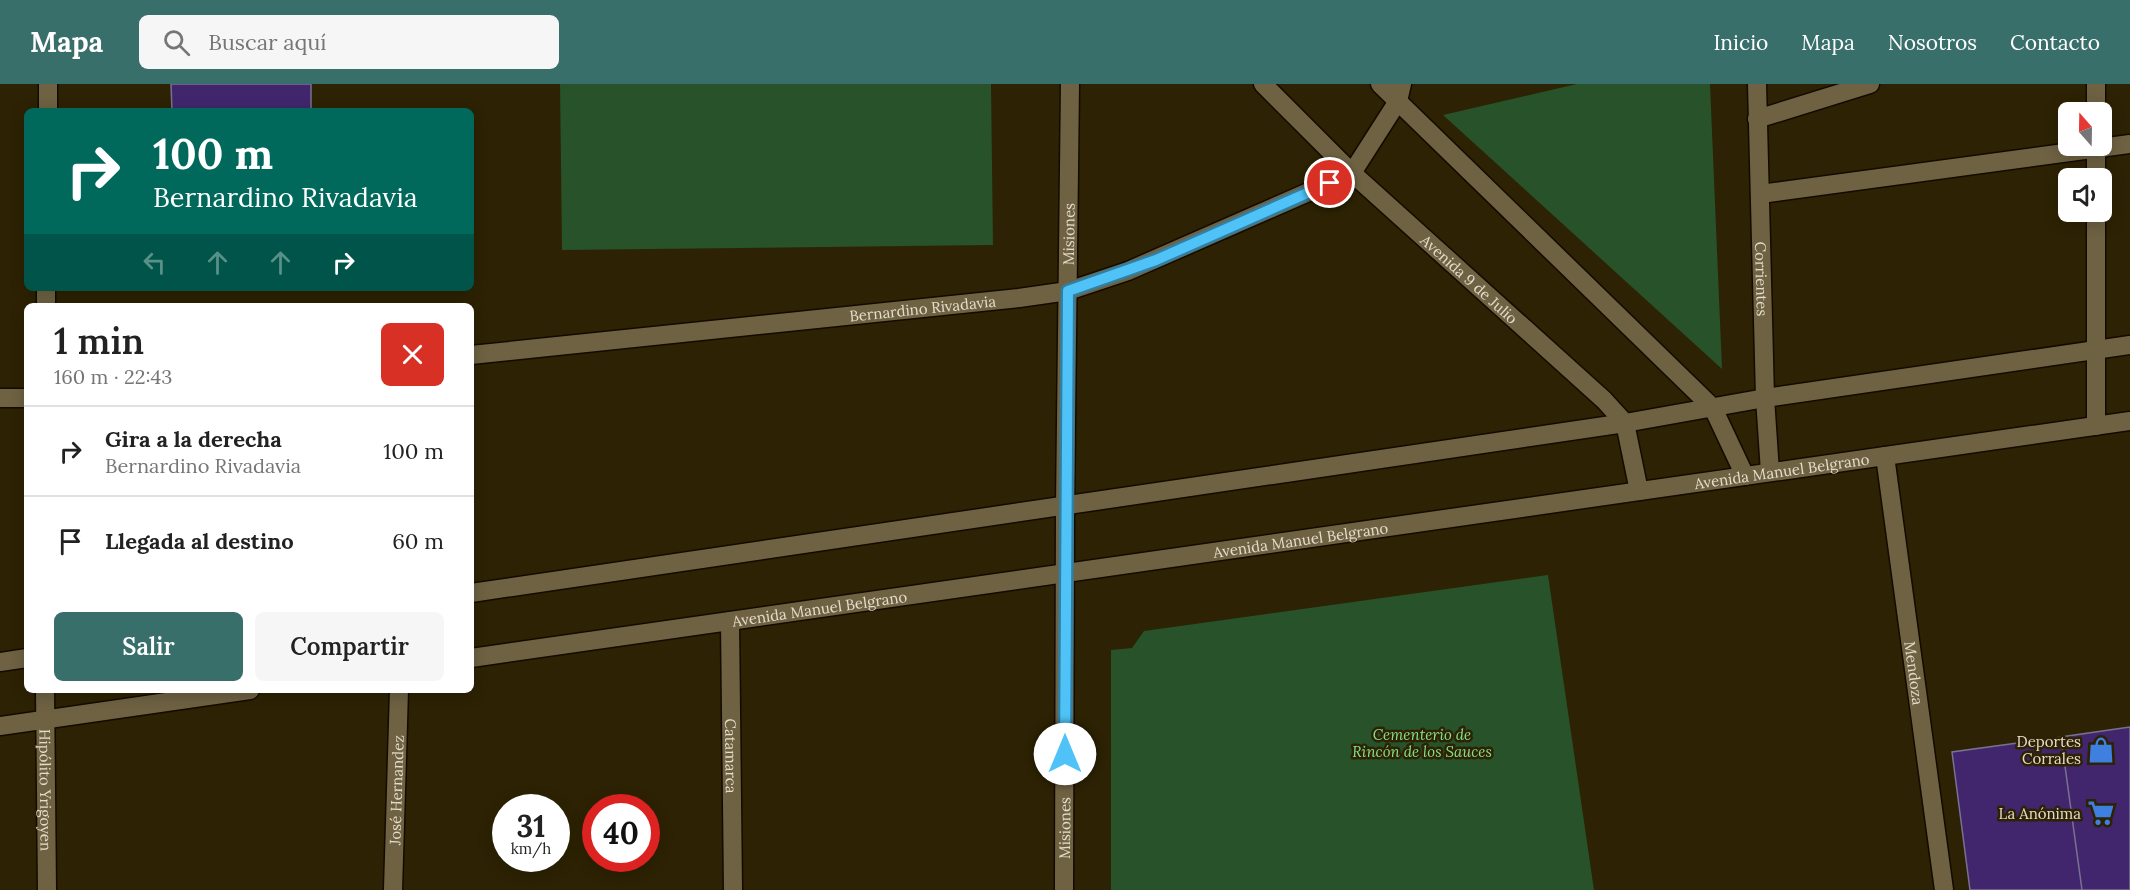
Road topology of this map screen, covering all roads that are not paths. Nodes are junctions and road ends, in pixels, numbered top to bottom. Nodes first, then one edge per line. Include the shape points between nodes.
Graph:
1 (48, 84) edge
2 (1070, 84) edge
3 (1263, 84) edge
4 (1380, 84) edge
5 (1757, 84) edge
6 (1870, 84) edge
7 (2096, 84) edge
8 (1400, 92) edge
9 (2096, 102) edge
10 (48, 108) edge
11 (1757, 119) junction
12 (2130, 144) edge
13 (2112, 146) edge
14 (2058, 152) edge
15 (1352, 173) junction
16 (1760, 194) junction
17 (2096, 222) edge
18 (1068, 291) junction
19 (2130, 345) edge
20 (2096, 350) junction
21 (474, 355) edge
22 (0, 398) edge
23 (24, 398) edge
24 (1765, 398) junction
25 (1713, 408) junction
26 (2130, 421) edge
27 (1625, 423) junction
28 (2096, 426) junction
29 (1885, 456) junction
30 (1770, 472) junction
31 (1745, 476) junction
32 (1639, 491) junction
33 (1065, 506) junction
34 (1066, 573) junction
35 (474, 593) edge
36 (730, 621) junction
37 (24, 658) edge
38 (474, 658) edge
39 (0, 662) edge
40 (45, 693) edge
41 (229, 693) edge
42 (399, 693) edge
43 (44, 719) junction
44 (0, 726) edge
45 (47, 890) edge
46 (393, 890) edge
47 (733, 890) edge
48 (1064, 890) edge
49 (1944, 890) edge

1 - 10 street
2 - 18 street, Misiones
3 - 15 street, Avenida 9 de Julio
4 - 8 street
5 - 11 street, Corrientes
6 - 11 street
7 - 9 street
8 - 15 street
8 - 25 street
11 - 16 street, Corrientes
12 - 13 street
14 - 16 street
15 - 18 street, Bernardino Rivadavia via 1156,260
15 - 27 street, Avenida 9 de Julio
16 - 24 street, Corrientes
17 - 20 street
18 - 21 street, Bernardino Rivadavia
18 - 33 street, Misiones
19 - 20 street
20 - 24 street
20 - 28 street
22 - 23 street
24 - 25 street
24 - 30 street, Corrientes
25 - 27 street
25 - 31 street
26 - 28 street, Avenida Manuel Belgrano
27 - 32 street
27 - 33 street
28 - 29 street, Avenida Manuel Belgrano
29 - 30 street, Avenida Manuel Belgrano
29 - 49 street, Mendoza
30 - 31 street, Avenida Manuel Belgrano
31 - 32 street, Avenida Manuel Belgrano
32 - 34 street, Avenida Manuel Belgrano
33 - 34 street, Misiones
33 - 35 street
34 - 36 street, Avenida Manuel Belgrano
34 - 48 street, Misiones
36 - 38 street, Avenida Manuel Belgrano
36 - 47 street, Catamarca
37 - 39 street
40 - 43 street, Hipólito Yrigoyen
41 - 43 street
42 - 46 street, José Hernandez
43 - 44 street
43 - 45 street, Hipólito Yrigoyen

